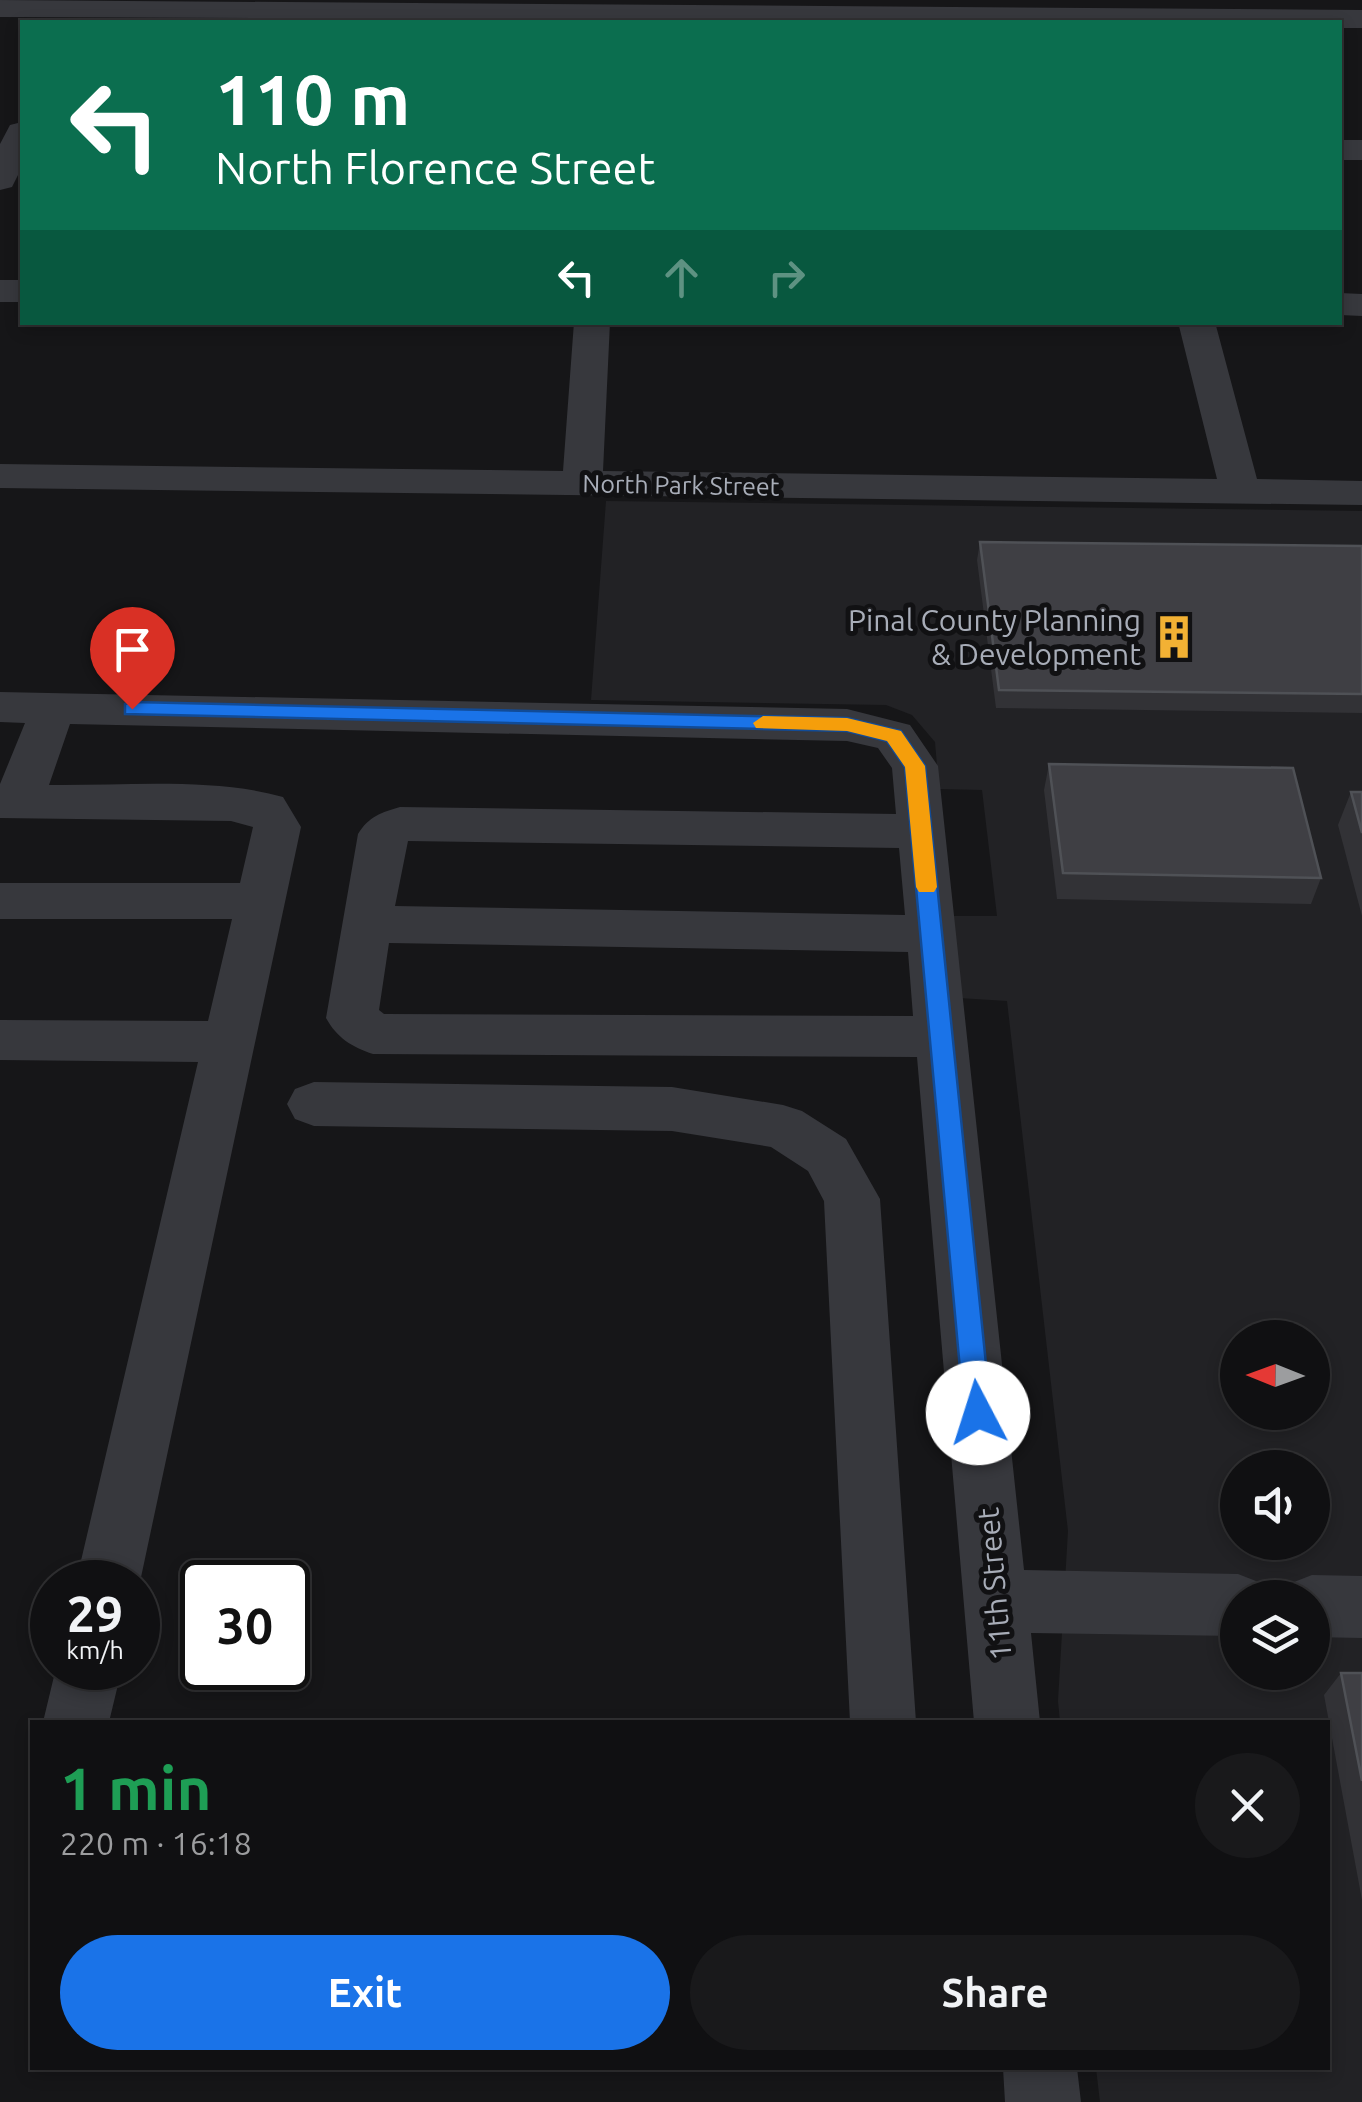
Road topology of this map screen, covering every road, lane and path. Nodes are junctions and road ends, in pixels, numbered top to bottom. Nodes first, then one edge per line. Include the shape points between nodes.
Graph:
1 (0, 8) edge
2 (80, 10) edge
3 (1115, 13) edge
4 (1362, 20) edge
5 (16, 135) edge
6 (0, 180) edge
7 (592, 325) edge
8 (1197, 325) edge
9 (0, 476) edge
10 (582, 483) junction
11 (1240, 491) junction
12 (1362, 493) edge
13 (52, 707) junction
14 (0, 708) edge
15 (10, 801) edge
16 (922, 830) junction
17 (0, 901) edge
18 (260, 901) junction
19 (368, 924) junction
20 (931, 934) junction
21 (941, 1037) junction
22 (0, 1040) edge
23 (228, 1042) junction
24 (314, 1104) dead end
25 (113, 1560) edge
26 (996, 1601) junction
27 (1220, 1605) edge
28 (1330, 1606) edge
29 (1362, 1607) edge
30 (83, 1690) edge
31 (76, 1720) edge
32 (883, 1720) edge
33 (1007, 1720) edge
34 (1040, 2070) edge
35 (1043, 2102) edge

1 - 2 street
2 - 3 street
3 - 4 street
5 - 6 street
7 - 10 street
8 - 11 street
9 - 10 street, North Park Street
10 - 11 street, North Park Street
11 - 12 street, North Park Street
13 - 14 street
13 - 15 street
13 - 16 street, 11th Street via 847,725 894,736 915,766
15 - 18 street via 266,810 276,827
16 - 19 street via 400,824 382,834
16 - 20 street, 11th Street
17 - 18 street
18 - 23 street
19 - 20 street
19 - 21 street via 352,1018 373,1034
20 - 21 street, 11th Street
21 - 26 street, 11th Street
22 - 23 street
23 - 25 street
24 - 32 street via 672,1109 783,1127 827,1155 852,1199
26 - 27 street
26 - 33 street, 11th Street
28 - 29 street
30 - 31 street
34 - 35 street

